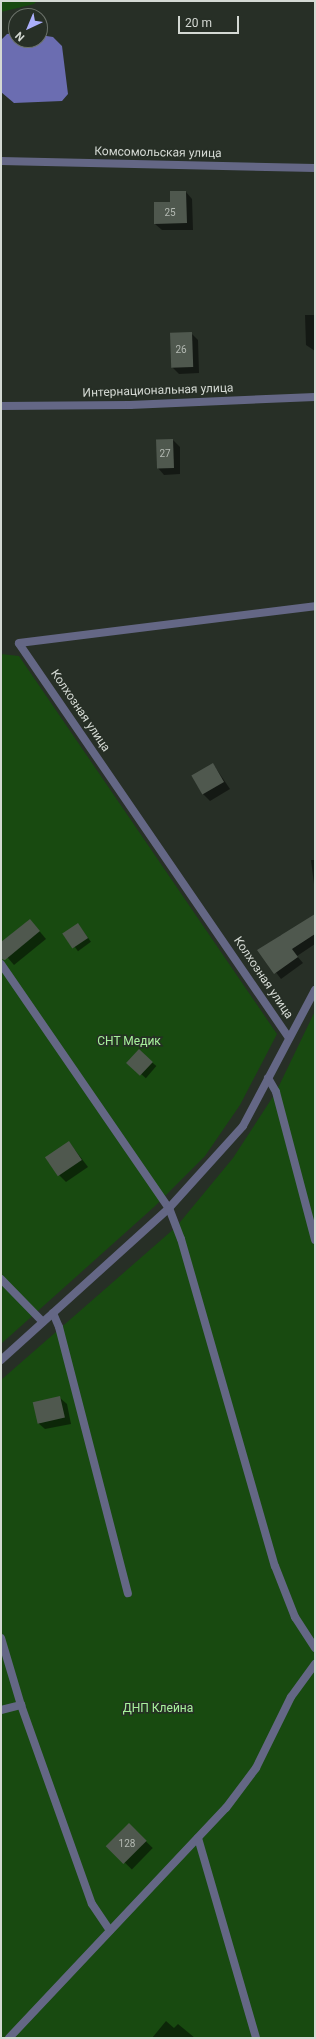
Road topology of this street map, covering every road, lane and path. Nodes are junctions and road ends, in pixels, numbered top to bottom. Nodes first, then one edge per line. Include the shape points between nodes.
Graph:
1 (1, 161) edge
2 (315, 168) edge
3 (315, 397) edge
4 (1, 406) edge
5 (315, 606) edge
6 (1, 964) edge
7 (315, 990) edge
8 (289, 1038) junction
9 (268, 1078) junction
10 (169, 1208) junction
11 (315, 1240) edge
12 (1, 1279) edge
13 (53, 1313) junction
14 (43, 1322) junction
15 (1, 1360) edge
16 (128, 1593) dead end
17 (1, 1638) edge
18 (315, 1648) edge
19 (315, 1664) edge
20 (21, 1704) junction
21 (1, 1710) edge
22 (198, 1838) junction
23 (110, 1931) junction
24 (9, 2038) edge
25 (256, 2038) edge

1 - 2 street, Комсомольская улица
3 - 4 street, Интернациональная улица via 130,405
5 - 8 street, Колхозная улица via 19,643
6 - 10 street
7 - 8 street
8 - 9 street
9 - 10 street via 243,1126
9 - 11 street via 276,1092
10 - 13 street
10 - 18 street via 181,1239 275,1566 295,1617
12 - 14 street
13 - 14 street
13 - 16 street via 59,1327
14 - 15 street
17 - 20 street
19 - 22 street via 292,1697 256,1768 226,1808
20 - 21 street
20 - 23 street via 92,1904
22 - 23 street
22 - 25 street
23 - 24 street

